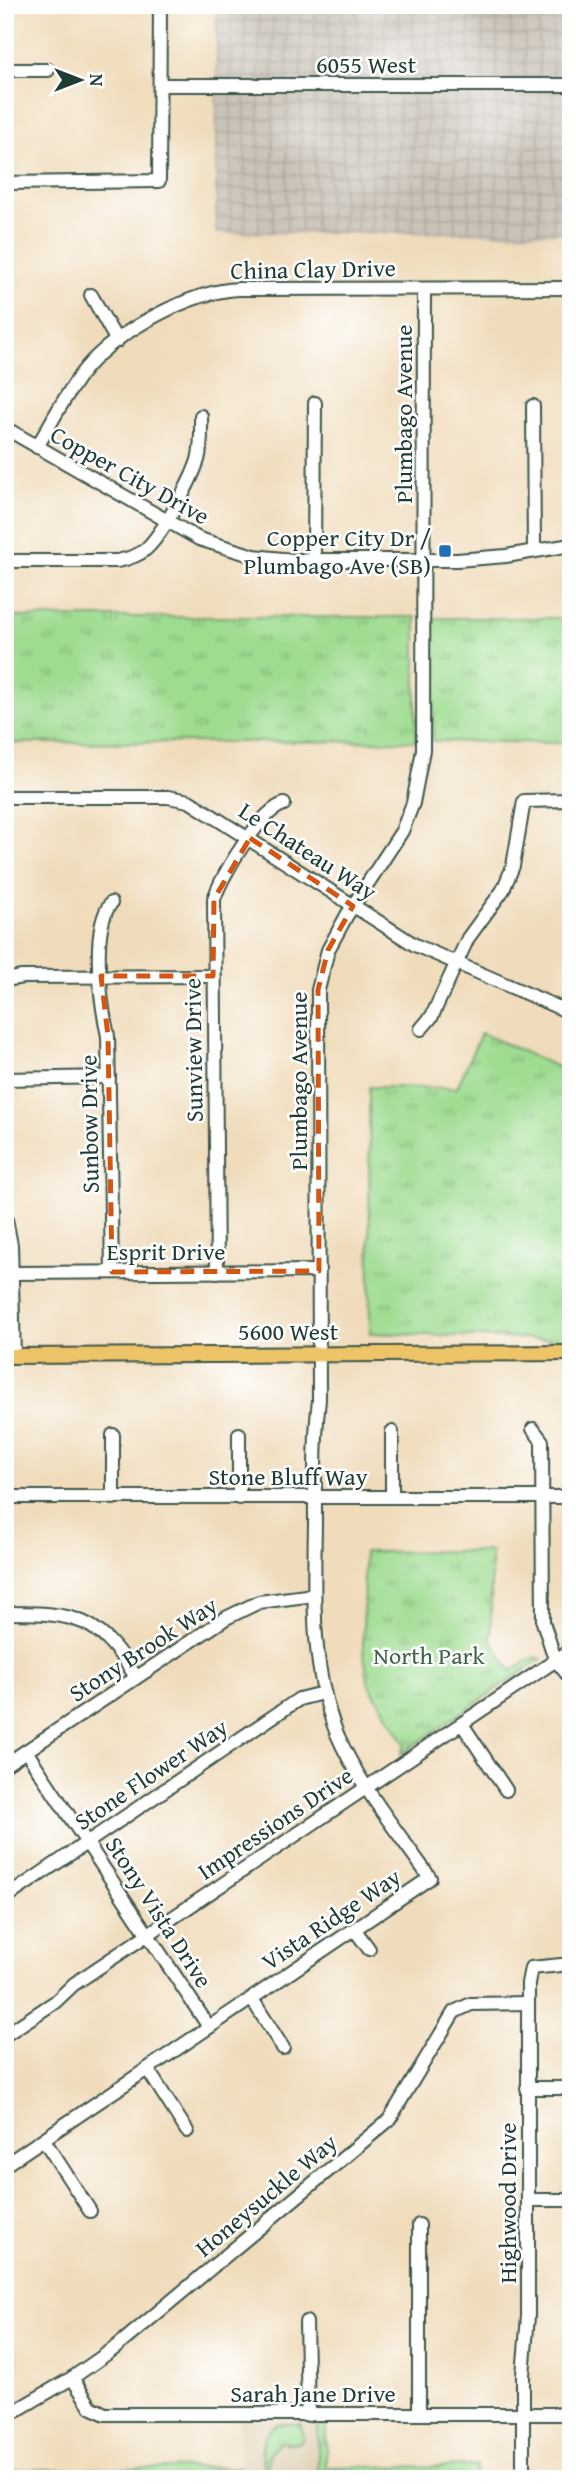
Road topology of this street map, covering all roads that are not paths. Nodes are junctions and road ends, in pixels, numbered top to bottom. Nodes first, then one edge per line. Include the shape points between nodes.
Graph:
1 (160, 5) edge
2 (48, 70) dead end
3 (5, 71) edge
4 (161, 85) junction
5 (571, 85) edge
6 (5, 183) edge
7 (424, 289) junction
8 (571, 289) edge
9 (91, 295) dead end
10 (117, 341) junction
11 (315, 403) dead end
12 (533, 405) dead end
13 (201, 416) dead end
14 (5, 428) edge
15 (37, 447) junction
16 (165, 521) junction
17 (571, 545) edge
18 (534, 551) junction
19 (314, 560) junction
20 (424, 560) junction
21 (5, 561) edge
22 (5, 797) edge
23 (571, 800) edge
24 (284, 804) dead end
25 (250, 838) junction
26 (111, 903) dead end
27 (353, 906) junction
28 (456, 963) junction
29 (101, 976) junction
30 (213, 976) junction
31 (5, 980) edge
32 (571, 1013) edge
33 (421, 1029) dead end
34 (109, 1077) junction
35 (5, 1079) edge
36 (5, 1214) edge
37 (319, 1271) junction
38 (112, 1272) junction
39 (217, 1272) junction
40 (13, 1273) junction
41 (318, 1353) junction
42 (571, 1353) edge
43 (9, 1356) edge
44 (533, 1429) dead end
45 (392, 1432) dead end
46 (239, 1434) dead end
47 (113, 1435) dead end
48 (5, 1497) edge
49 (392, 1497) junction
50 (543, 1497) junction
51 (571, 1497) edge
52 (113, 1498) junction
53 (239, 1498) junction
54 (315, 1498) junction
55 (314, 1595) junction
56 (5, 1613) edge
57 (571, 1650) edge
58 (555, 1660) junction
59 (136, 1677) junction
60 (571, 1679) edge
61 (323, 1693) junction
62 (462, 1724) junction
63 (26, 1751) junction
64 (5, 1765) edge
65 (367, 1786) junction
66 (506, 1790) dead end
67 (88, 1842) junction
68 (5, 1898) edge
69 (355, 1930) junction
70 (149, 1934) junction
71 (369, 1949) dead end
72 (571, 1964) edge
73 (252, 1999) junction
74 (527, 2003) junction
75 (209, 2028) junction
76 (5, 2035) edge
77 (282, 2048) dead end
78 (148, 2070) junction
79 (527, 2088) junction
80 (571, 2088) edge
81 (187, 2131) dead end
82 (44, 2140) junction
83 (5, 2165) edge
84 (528, 2200) junction
85 (571, 2200) edge
86 (90, 2211) dead end
87 (419, 2225) dead end
88 (306, 2322) dead end
89 (72, 2378) junction
90 (308, 2414) junction
91 (419, 2414) junction
92 (571, 2414) edge
93 (523, 2416) junction
94 (5, 2417) edge
95 (523, 2479) edge

1 - 4 street
2 - 3 street
4 - 5 street, 6055 West
4 - 6 street via 159,181
7 - 8 street, China Clay Drive
7 - 10 street, China Clay Drive via 219,291 185,302
7 - 20 street, Plumbago Avenue
9 - 10 street
10 - 15 street, China Clay Drive via 78,379
11 - 19 street
12 - 18 street
13 - 16 street via 198,458
14 - 15 street, Copper City Drive
15 - 16 street, Copper City Drive
16 - 19 street, Copper City Drive via 229,550
16 - 21 street via 149,546 125,559
17 - 18 street, Copper City Drive
18 - 20 street, Copper City Drive via 493,558
19 - 20 street, Copper City Drive
20 - 27 street, Plumbago Avenue via 423,750 414,803 402,831
22 - 25 street, Le Chateau Way via 179,798
23 - 28 street via 524,801 513,866 503,890
24 - 25 street, Sunview Drive via 269,811
25 - 27 street, Le Chateau Way
25 - 30 street, Sunview Drive via 214,899
26 - 29 street, Sunbow Drive via 101,923
27 - 28 street, Le Chateau Way via 415,945
27 - 37 street, Plumbago Avenue via 328,950 318,990
28 - 32 street, Le Chateau Way
28 - 33 street via 432,1016
29 - 30 street
29 - 31 street
29 - 34 street, Sunbow Drive
30 - 39 street, Sunview Drive
34 - 35 street
34 - 38 street, Sunbow Drive
36 - 40 street
37 - 39 street, Esprit Drive
37 - 41 street, Plumbago Avenue
38 - 39 street, Esprit Drive
38 - 40 street, Esprit Drive
40 - 43 street
41 - 42 main road, 5600 West
41 - 43 main road, 5600 West
41 - 54 street, Vista Ridge Way
44 - 50 street via 542,1441
45 - 49 street
46 - 53 street
47 - 52 street
48 - 52 street, Stone Bluff Way
49 - 50 street, Stone Bluff Way
49 - 54 street, Stone Bluff Way
50 - 51 street, Stone Bluff Way
50 - 58 street via 543,1622
52 - 53 street, Stone Bluff Way
53 - 54 street, Stone Bluff Way
54 - 55 street, Vista Ridge Way
55 - 59 street, Stony Brook Way via 259,1602 226,1618
55 - 61 street, Vista Ridge Way
56 - 59 street via 42,1613 88,1622 115,1644
57 - 58 street, Impressions Drive
58 - 60 street
58 - 62 street, Impressions Drive
59 - 63 street, Stony Brook Way
61 - 65 street, Vista Ridge Way via 338,1735
61 - 67 street, Stone Flower Way via 299,1699
62 - 65 street, Impressions Drive
62 - 66 street
63 - 64 street, Stony Brook Way
63 - 67 street, Stony Vista Drive
65 - 69 street, Vista Ridge Way via 429,1878
65 - 70 street, Impressions Drive
67 - 68 street, Stone Flower Way
67 - 70 street, Stony Vista Drive
69 - 71 street
69 - 73 street, Vista Ridge Way
70 - 75 street, Stony Vista Drive
70 - 76 street, Impressions Drive
72 - 74 street, Highwood Drive via 531,1968
73 - 75 street, Vista Ridge Way
73 - 77 street
74 - 79 street, Highwood Drive
74 - 89 street, Honeysuckle Way via 471,2004 454,2012 389,2120 146,2323
75 - 78 street, Vista Ridge Way
78 - 81 street
78 - 82 street, Vista Ridge Way
79 - 80 street
79 - 84 street, Highwood Drive
82 - 83 street, Vista Ridge Way
82 - 86 street
84 - 85 street
84 - 93 street, Highwood Drive
87 - 91 street
88 - 90 street
89 - 90 street, Sarah Jane Drive via 91,2407 105,2414
89 - 94 street, Honeysuckle Way
90 - 91 street, Sarah Jane Drive
91 - 93 street, Sarah Jane Drive
92 - 93 street, Sarah Jane Drive
93 - 95 street, Highwood Drive

